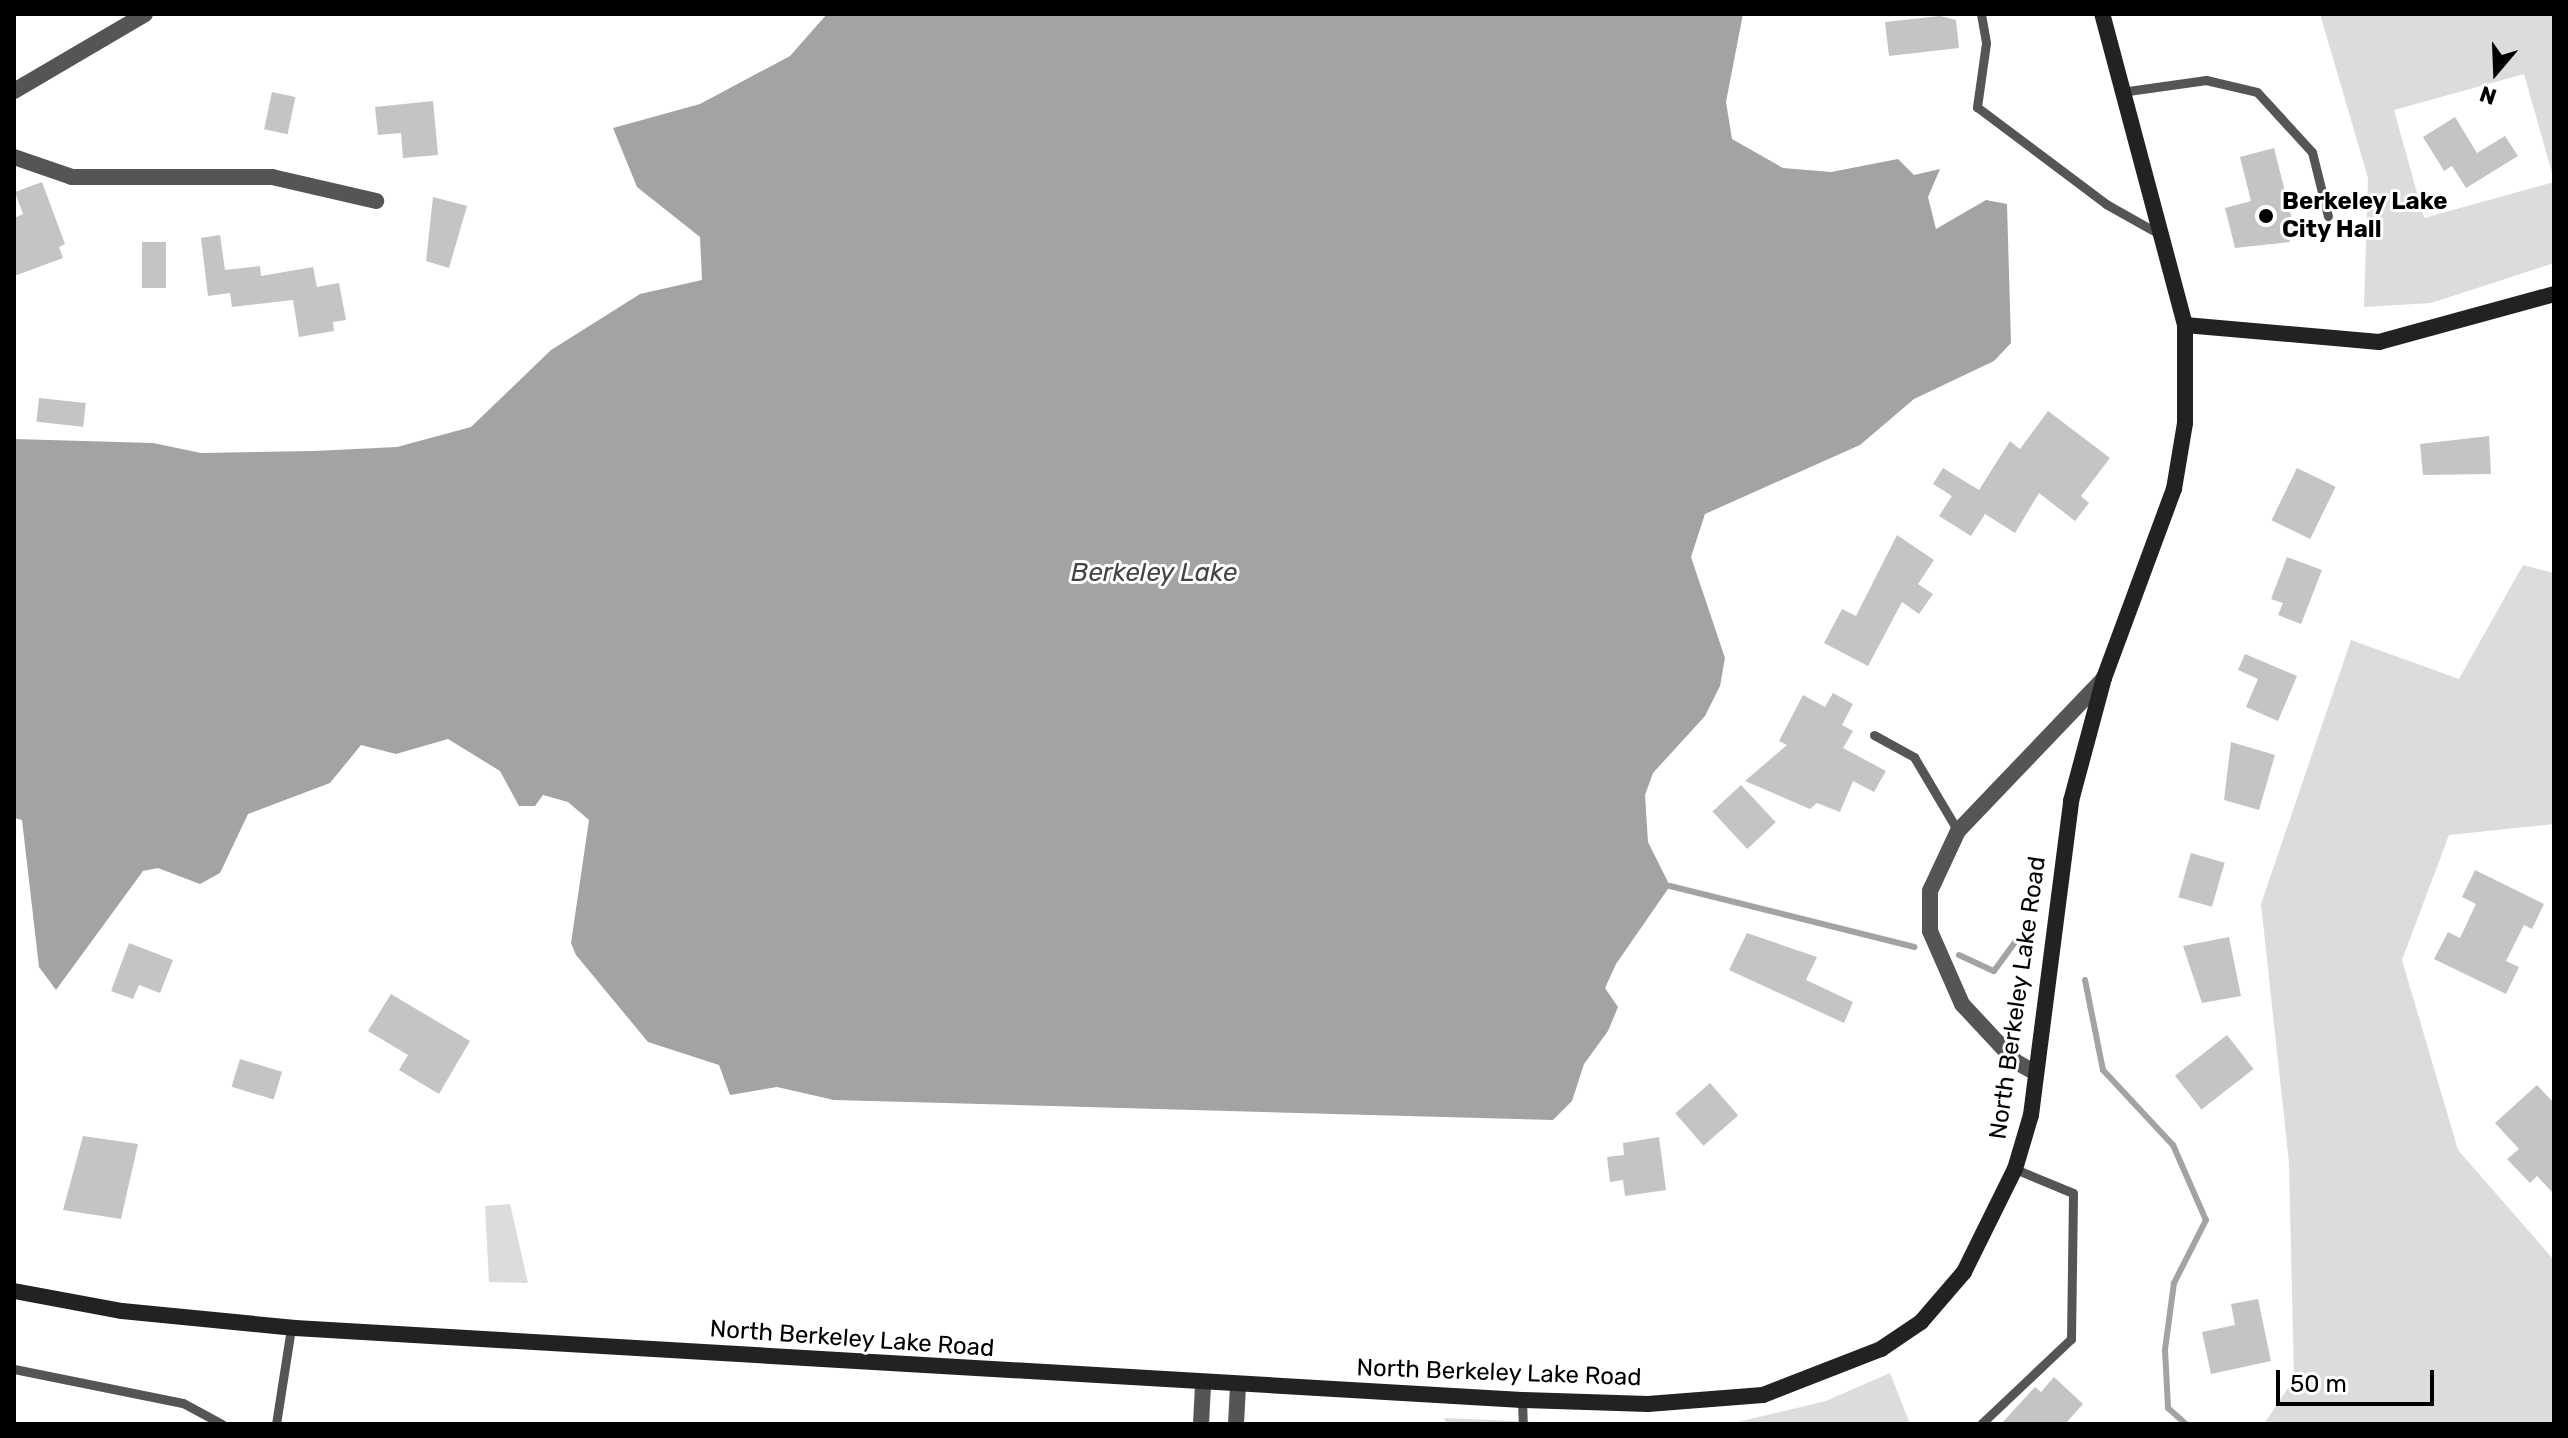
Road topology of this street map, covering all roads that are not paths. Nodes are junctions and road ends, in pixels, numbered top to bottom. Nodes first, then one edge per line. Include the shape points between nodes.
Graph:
1 (145, 14) edge
2 (1981, 14) edge
3 (2102, 14) edge
4 (14, 91) edge
5 (2128, 91) junction
6 (14, 157) edge
7 (376, 201) dead end
8 (2328, 216) dead end
9 (2167, 239) junction
10 (2554, 294) edge
11 (2185, 325) junction
12 (2104, 678) junction
13 (1874, 735) dead end
14 (1958, 831) junction
15 (2036, 1073) junction
16 (2015, 1169) junction
17 (14, 1291) edge
18 (291, 1328) junction
19 (14, 1369) edge
20 (1203, 1386) junction
21 (1238, 1387) junction
22 (1522, 1400) junction
23 (222, 1424) edge
24 (276, 1424) edge
25 (1201, 1424) edge
26 (1236, 1424) edge
27 (1523, 1424) edge
28 (1981, 1424) edge

1 - 4 street
2 - 9 lane via 1986,43 1977,107 2106,204
3 - 5 street, North Berkeley Lake Road
5 - 8 lane via 2206,80 2257,92 2312,152
5 - 9 street, North Berkeley Lake Road
6 - 7 street via 72,177 272,177
9 - 11 street, North Berkeley Lake Road
10 - 11 street via 2379,342
11 - 12 street, North Berkeley Lake Road via 2185,423 2174,489
12 - 14 street
12 - 15 street, North Berkeley Lake Road via 2071,801
13 - 14 lane via 1914,757
14 - 15 street via 1930,891 1930,931 1962,1004 2016,1062
15 - 16 street, North Berkeley Lake Road
16 - 22 street, North Berkeley Lake Road via 1964,1272 1921,1322 1881,1349 1763,1395 1648,1404
16 - 28 lane via 2073,1193 2071,1339
17 - 18 street, North Berkeley Lake Road
18 - 20 street, North Berkeley Lake Road
18 - 24 lane
19 - 23 lane via 183,1403
20 - 21 street, North Berkeley Lake Road
20 - 25 street
21 - 22 street, North Berkeley Lake Road
21 - 26 street
22 - 27 lane

